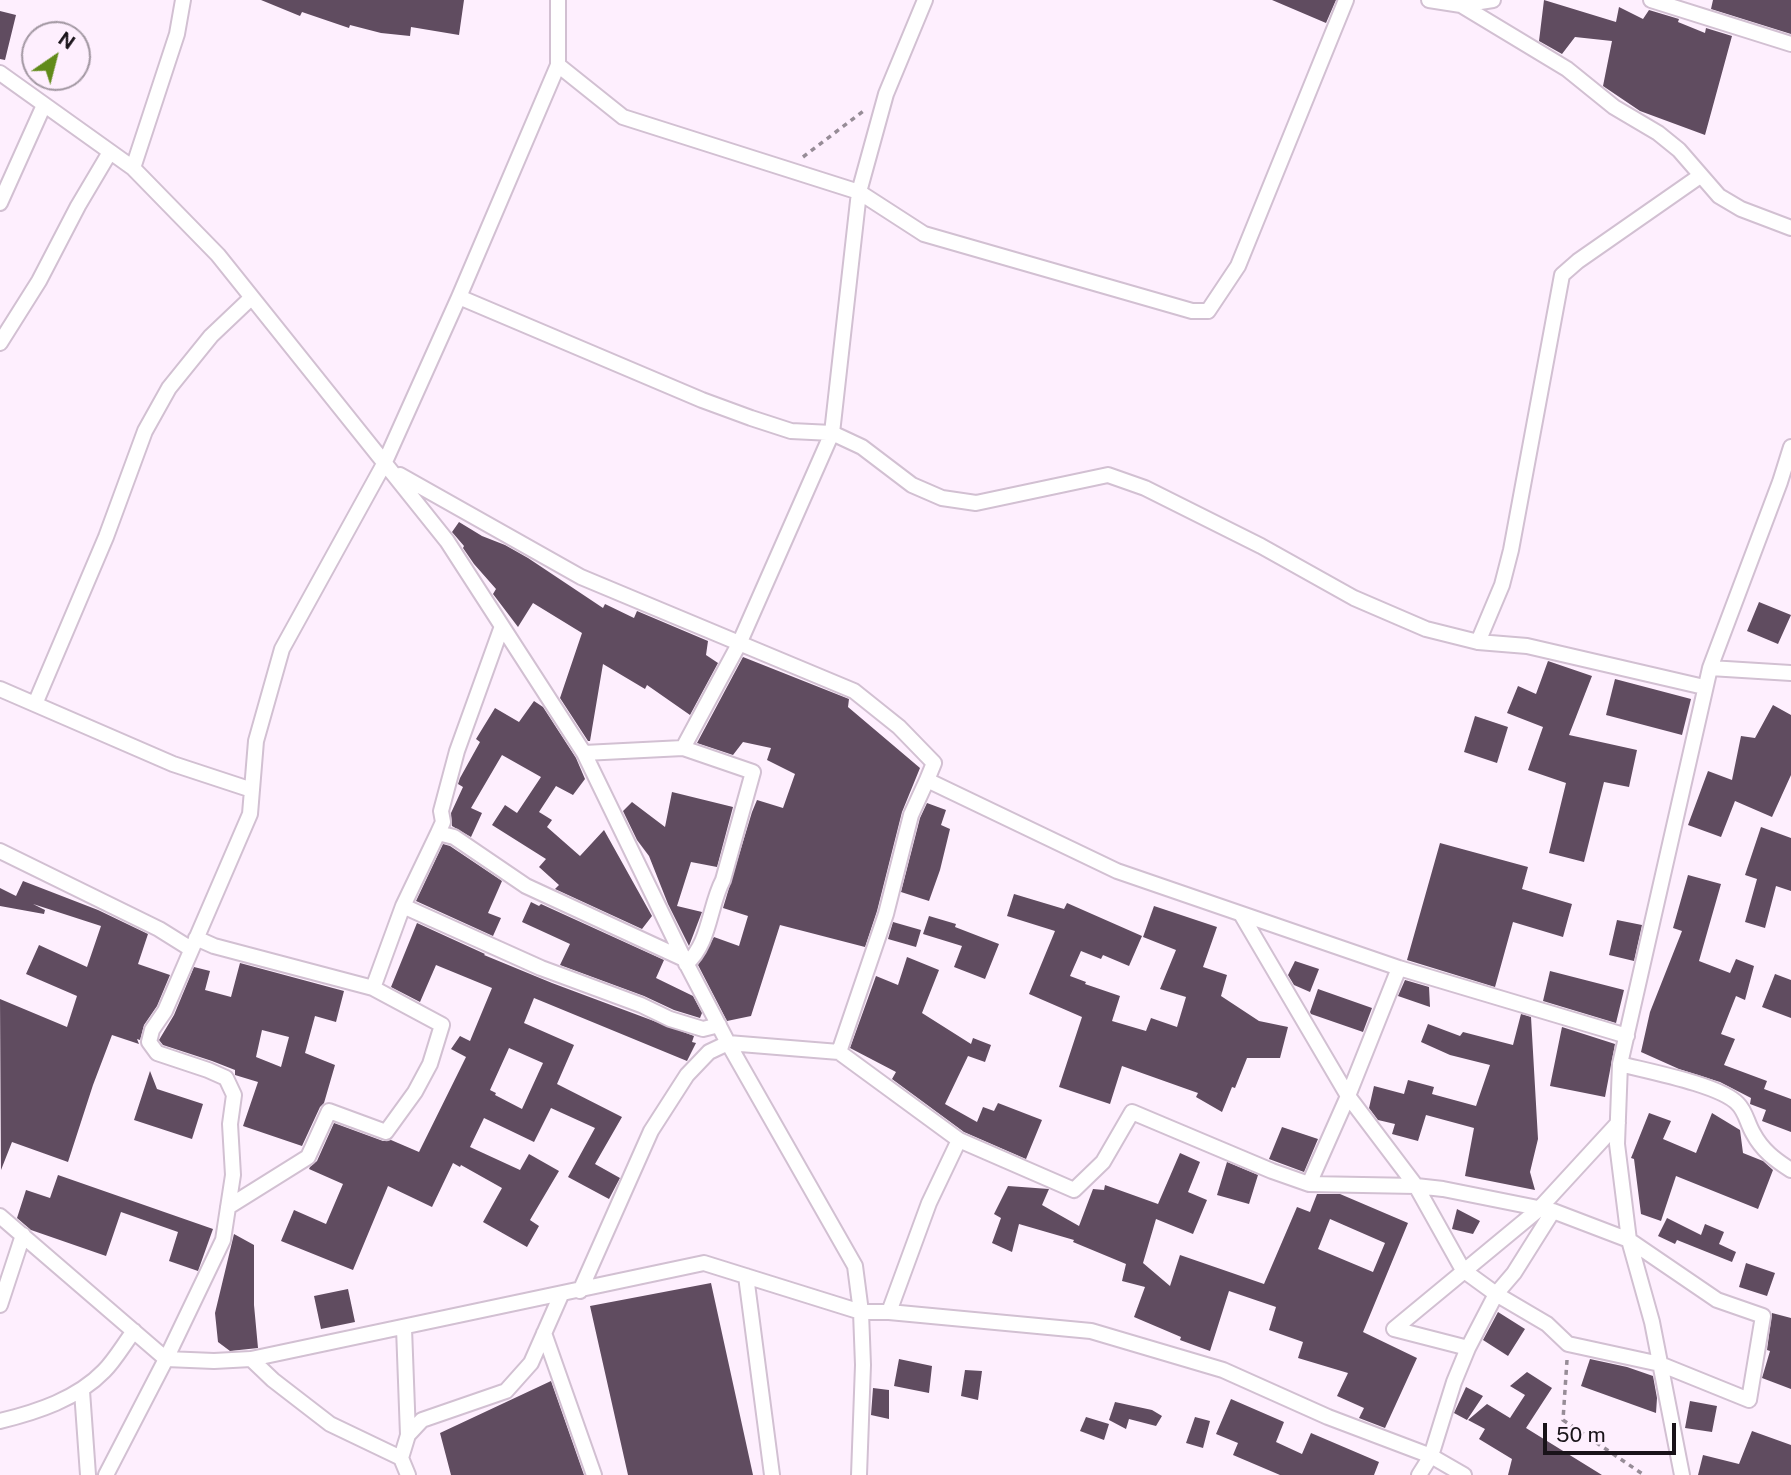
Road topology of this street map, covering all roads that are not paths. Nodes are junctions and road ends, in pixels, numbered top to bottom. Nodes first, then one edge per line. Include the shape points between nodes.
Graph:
1 (183, 0) edge
2 (558, 0) edge
3 (925, 0) edge
4 (1346, 0) edge
5 (1429, 0) edge
6 (1493, 0) edge
7 (1651, 0) edge
8 (1461, 5) junction
9 (1791, 44) edge
10 (558, 65) junction
11 (0, 73) edge
12 (44, 105) junction
13 (110, 152) junction
14 (133, 168) junction
15 (1700, 176) junction
16 (859, 192) junction
17 (0, 203) edge
18 (1791, 228) edge
19 (459, 297) junction
20 (251, 298) junction
21 (0, 343) edge
22 (832, 433) junction
23 (1791, 447) edge
24 (384, 464) junction
25 (502, 626) junction
26 (1478, 642) junction
27 (739, 644) junction
28 (1710, 668) junction
29 (1791, 673) edge
30 (1704, 687) junction
31 (0, 689) edge
32 (35, 704) junction
33 (683, 748) junction
34 (584, 753) junction
35 (927, 780) junction
36 (252, 790) junction
37 (438, 833) junction
38 (0, 851) edge
39 (403, 906) junction
40 (1241, 914) junction
41 (194, 944) junction
42 (685, 961) junction
43 (1399, 968) junction
44 (373, 988) junction
45 (719, 1025) junction
46 (1627, 1036) junction
47 (728, 1043) junction
48 (839, 1052) junction
49 (1620, 1064) junction
50 (1348, 1096) junction
51 (1618, 1123) junction
52 (959, 1140) junction
53 (1791, 1170) edge
54 (1309, 1184) junction
55 (1416, 1186) junction
56 (228, 1207) junction
57 (1546, 1210) junction
58 (0, 1216) edge
59 (23, 1236) junction
60 (1629, 1240) junction
61 (1463, 1270) junction
62 (746, 1276) junction
63 (580, 1291) junction
64 (1496, 1294) junction
65 (561, 1295) junction
66 (0, 1304) edge
67 (861, 1312) junction
68 (889, 1312) junction
69 (404, 1328) junction
70 (134, 1331) junction
71 (544, 1333) junction
72 (1468, 1348) junction
73 (166, 1359) junction
74 (251, 1359) junction
75 (1660, 1364) junction
76 (82, 1391) junction
77 (0, 1420) edge
78 (408, 1435) junction
79 (1431, 1456) junction
80 (401, 1458) junction
81 (88, 1475) edge
82 (106, 1475) edge
83 (408, 1475) edge
84 (594, 1475) edge
85 (772, 1475) edge
86 (859, 1475) edge
87 (1419, 1475) edge
88 (1464, 1475) edge
89 (1682, 1475) edge

1 - 14 street via 177,34
2 - 10 street
3 - 16 street via 886,94
4 - 16 street via 1238,266 1208,311 1192,312 924,234
5 - 8 street
6 - 8 street
7 - 9 street
8 - 15 street via 1567,69 1614,107 1658,133
10 - 16 street via 623,117
10 - 19 street
11 - 12 street
12 - 13 street
12 - 17 street
13 - 14 street
13 - 21 street
14 - 20 street via 218,255
15 - 18 street via 1719,196
15 - 26 street via 1562,275 1511,550
16 - 22 street
19 - 22 street via 751,418 791,431
19 - 24 street
20 - 24 street
20 - 32 street via 211,336 169,388 145,431
22 - 26 street via 862,447 912,485 942,498 976,503 1108,475 1146,488 1354,598 1426,629
22 - 27 street
23 - 28 street
24 - 25 street via 447,541
24 - 27 street via 581,577
24 - 36 street via 282,649 256,741
25 - 34 street
25 - 37 street via 457,751
26 - 30 street via 1527,646
27 - 33 street
27 - 35 street via 854,691 934,762
28 - 29 street
28 - 30 street
30 - 46 street
31 - 32 street
32 - 36 street via 173,764
33 - 34 street
33 - 42 street via 753,772 701,947
34 - 42 street
35 - 40 street via 1117,871
35 - 48 street via 911,815 886,914
36 - 41 street via 250,814
37 - 39 street
37 - 42 street via 454,836 526,886
38 - 41 street
39 - 44 street
39 - 45 street via 670,1019 703,1029
40 - 43 street
40 - 50 street
41 - 44 street
41 - 56 street via 149,1042 158,1053 226,1078 234,1095
42 - 45 street
43 - 46 street
43 - 50 street
44 - 56 street via 442,1025 430,1064 415,1091 386,1132 329,1111 308,1157
45 - 47 street
46 - 49 street
47 - 48 street
47 - 63 street via 709,1052 687,1075 652,1130
47 - 67 street via 855,1266
48 - 52 street
49 - 51 street
49 - 53 street via 1731,1097 1745,1113 1763,1149
50 - 54 street
50 - 55 street
51 - 57 street
51 - 60 street
52 - 54 street via 1074,1190 1103,1162 1132,1112
52 - 68 street via 929,1203
54 - 55 street
55 - 57 street
55 - 61 street
56 - 73 street via 223,1240
57 - 60 street
57 - 61 street
57 - 64 street via 1514,1273
58 - 59 street
59 - 66 street
59 - 70 street
60 - 75 street
60 - 75 street via 1717,1300 1763,1316 1749,1400
61 - 64 street
61 - 72 street via 1394,1329
62 - 63 street via 704,1263
62 - 67 street
62 - 85 street
63 - 65 street
64 - 72 street
64 - 75 street via 1547,1324 1568,1344
65 - 69 street
65 - 71 street
67 - 68 street
67 - 86 street
68 - 79 street via 1091,1331 1223,1370
69 - 74 street
69 - 78 street
70 - 73 street
70 - 76 street via 106,1370
71 - 78 street via 531,1363 506,1391 422,1420
71 - 84 street
72 - 79 street
73 - 74 street
73 - 82 street
74 - 80 street via 330,1424
75 - 89 street
76 - 77 street via 26,1415
76 - 81 street
78 - 80 street
79 - 87 street
79 - 88 street
80 - 83 street

